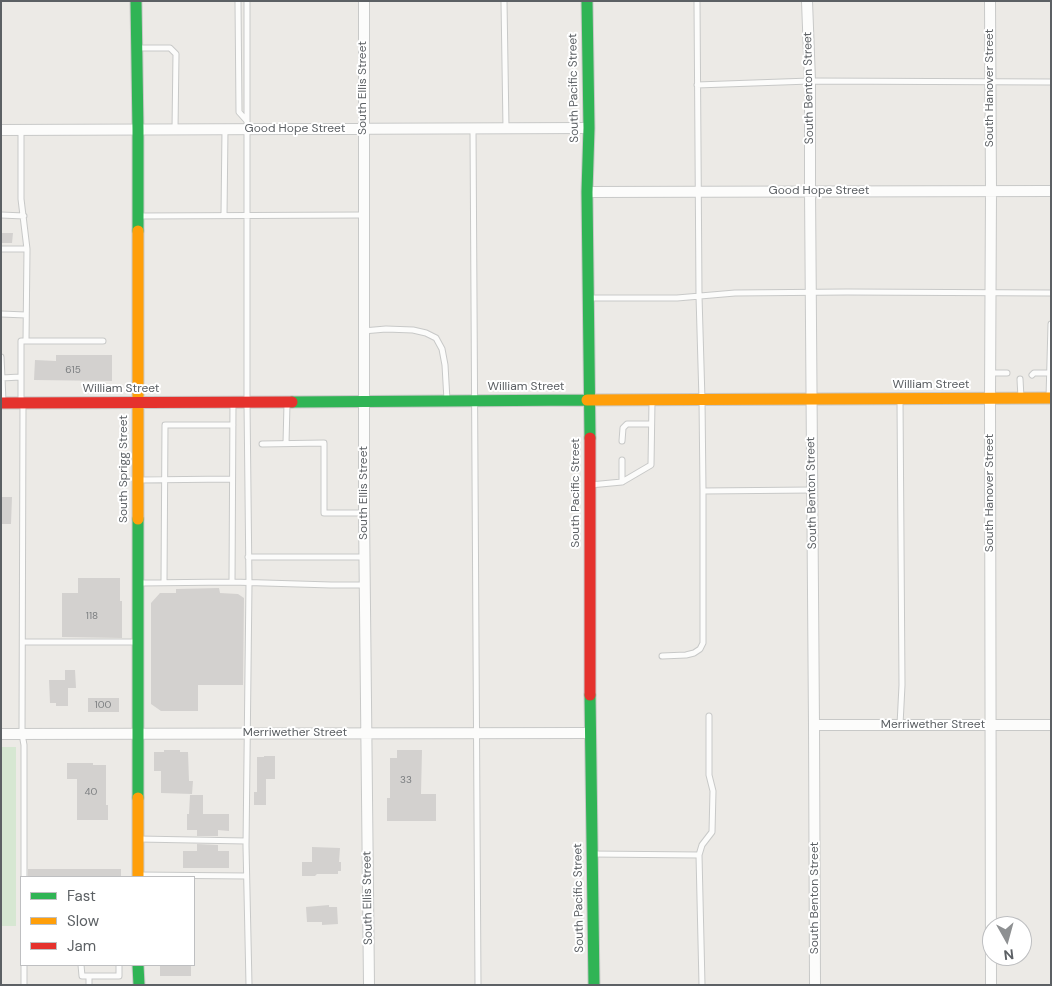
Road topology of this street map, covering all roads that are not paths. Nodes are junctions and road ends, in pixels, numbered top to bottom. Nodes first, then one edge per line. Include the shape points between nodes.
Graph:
1 (136, 1) edge
2 (238, 1) edge
3 (247, 1) edge
4 (364, 1) edge
5 (504, 1) edge
6 (587, 1) edge
7 (697, 1) edge
8 (807, 1) edge
9 (990, 1) edge
10 (137, 48) junction
11 (810, 81) junction
12 (990, 82) junction
13 (1051, 82) edge
14 (697, 85) junction
15 (247, 126) junction
16 (506, 128) junction
17 (589, 128) junction
18 (363, 129) junction
19 (473, 129) junction
20 (1, 130) edge
21 (21, 130) junction
22 (138, 130) junction
23 (175, 130) junction
24 (225, 130) junction
25 (810, 190) junction
26 (1051, 190) edge
27 (698, 191) junction
28 (991, 191) junction
29 (588, 192) junction
30 (1, 215) edge
31 (224, 215) junction
32 (247, 215) junction
33 (363, 215) junction
34 (24, 216) junction
35 (138, 216) junction
36 (1, 249) edge
37 (27, 249) junction
38 (811, 293) junction
39 (990, 293) junction
40 (1051, 293) edge
41 (699, 296) junction
42 (589, 298) junction
43 (1, 314) edge
44 (26, 315) junction
45 (1051, 324) edge
46 (364, 331) junction
47 (26, 341) junction
48 (103, 341) dead end
49 (2, 357) edge
50 (1010, 373) dead end
51 (1033, 373) dead end
52 (1050, 373) edge
53 (990, 374) junction
54 (20, 377) junction
55 (2, 378) edge
56 (1020, 379) dead end
57 (990, 398) junction
58 (1021, 398) junction
59 (1050, 398) edge
60 (811, 399) junction
61 (900, 399) junction
62 (590, 400) junction
63 (652, 400) junction
64 (702, 400) junction
65 (364, 401) junction
66 (447, 401) junction
67 (475, 401) junction
68 (138, 402) junction
69 (233, 402) junction
70 (247, 402) junction
71 (287, 402) junction
72 (2, 403) edge
73 (22, 403) junction
74 (651, 424) junction
75 (233, 425) junction
76 (622, 441) dead end
77 (286, 443) junction
78 (262, 444) dead end
79 (622, 460) dead end
80 (232, 479) junction
81 (138, 480) junction
82 (166, 480) junction
83 (622, 482) junction
84 (590, 485) junction
85 (702, 490) junction
86 (812, 490) junction
87 (364, 513) junction
88 (248, 556) junction
89 (365, 557) junction
90 (164, 582) junction
91 (232, 582) junction
92 (138, 583) junction
93 (249, 583) junction
94 (364, 584) junction
95 (23, 642) junction
96 (138, 642) junction
97 (662, 656) dead end
98 (709, 716) dead end
99 (814, 725) junction
100 (900, 725) junction
101 (990, 725) junction
102 (1051, 725) edge
103 (247, 733) junction
104 (366, 733) junction
105 (477, 733) junction
106 (590, 733) junction
107 (1, 734) edge
108 (22, 734) junction
109 (138, 734) junction
110 (139, 839) junction
111 (246, 841) junction
112 (592, 854) junction
113 (699, 855) junction
114 (24, 876) edge
115 (138, 876) edge
116 (246, 876) junction
117 (24, 966) edge
118 (81, 966) edge
119 (119, 966) edge
120 (138, 966) edge
121 (89, 976) junction
122 (24, 985) edge
123 (89, 985) edge
124 (139, 985) edge
125 (249, 985) edge
126 (369, 985) edge
127 (478, 985) edge
128 (594, 985) edge
129 (702, 985) edge
130 (815, 985) edge
131 (991, 985) edge

1 - 10 main road, South Sprigg Street
2 - 15 lane via 239,112
3 - 15 lane
4 - 18 street, South Ellis Street
5 - 16 lane
6 - 17 main road, South Pacific Street
7 - 14 lane
8 - 11 street, South Benton Street
9 - 12 street, South Hanover Street
10 - 22 main road, South Sprigg Street
10 - 23 lane via 170,48 176,54
11 - 12 lane
11 - 14 lane
11 - 25 street, South Benton Street
12 - 13 lane
12 - 28 street, South Hanover Street
14 - 27 lane
15 - 18 street, Good Hope Street
15 - 24 street, Good Hope Street
15 - 32 lane
16 - 17 street, Good Hope Street
16 - 19 street, Good Hope Street
17 - 29 main road, South Pacific Street
18 - 19 street, Good Hope Street
18 - 33 street, South Ellis Street
19 - 67 lane
20 - 21 street, Good Hope Street
21 - 22 street, Good Hope Street
21 - 34 lane
22 - 23 street, Good Hope Street
22 - 35 main road, South Sprigg Street
23 - 24 street, Good Hope Street
24 - 31 lane
25 - 27 street, Good Hope Street
25 - 28 street, Good Hope Street
25 - 38 street, South Benton Street
26 - 28 street, Good Hope Street
27 - 29 street, Good Hope Street
27 - 41 lane
28 - 39 street, South Hanover Street
29 - 42 main road, South Pacific Street
30 - 34 lane
31 - 32 lane
31 - 35 lane
32 - 33 lane
32 - 70 lane
33 - 46 street, South Ellis Street
34 - 37 lane
35 - 68 main road, South Sprigg Street
36 - 37 lane
37 - 44 lane
38 - 39 lane
38 - 41 lane
38 - 60 street, South Benton Street
39 - 40 lane
39 - 53 street, South Hanover Street
41 - 42 lane
41 - 64 lane
42 - 62 main road, South Pacific Street
43 - 44 lane
44 - 47 lane
45 - 52 lane
46 - 65 street, South Ellis Street
46 - 66 lane via 413,330 436,338 446,365
47 - 48 lane
47 - 54 lane via 21,341
49 - 55 lane
50 - 53 lane
51 - 52 lane
52 - 59 lane
53 - 57 street, South Hanover Street
54 - 55 lane
54 - 73 lane
55 - 72 lane
56 - 58 lane
57 - 58 main road, William Street
57 - 61 main road, William Street
57 - 101 street, South Hanover Street
58 - 59 main road, William Street
60 - 61 main road, William Street
60 - 64 main road, William Street
60 - 86 street, South Benton Street
61 - 100 lane
62 - 63 main road, William Street
62 - 67 main road, William Street
62 - 84 main road, South Pacific Street
63 - 64 main road, William Street
63 - 74 lane
64 - 85 lane
65 - 66 main road, William Street
65 - 71 main road, William Street
65 - 87 street, South Ellis Street
66 - 67 main road, William Street
67 - 105 lane
68 - 69 main road, William Street
68 - 73 main road, William Street
68 - 81 main road, South Sprigg Street
69 - 70 main road, William Street
69 - 75 lane
70 - 71 main road, William Street
70 - 88 lane
71 - 77 lane
72 - 73 main road, William Street
73 - 95 lane
74 - 76 lane via 627,424 623,428
74 - 83 lane via 651,465
75 - 80 lane
75 - 82 lane via 165,425
77 - 78 lane
77 - 87 lane via 324,443 324,513
79 - 83 lane
80 - 82 lane
80 - 91 lane
81 - 82 lane
81 - 92 main road, South Sprigg Street
82 - 90 lane
83 - 84 lane
84 - 106 main road, South Pacific Street
85 - 86 lane
85 - 97 lane via 703,643 694,653
86 - 99 street, South Benton Street
87 - 89 street, South Ellis Street
88 - 89 lane
88 - 93 lane
89 - 94 street, South Ellis Street
90 - 91 lane
90 - 92 lane
91 - 93 lane
92 - 96 main road, South Sprigg Street
93 - 94 lane
93 - 103 lane
94 - 104 street, South Ellis Street
95 - 96 lane
95 - 108 lane
96 - 109 main road, South Sprigg Street
98 - 113 lane via 712,832
99 - 100 street, Merriwether Street
99 - 130 street, South Benton Street
100 - 101 street, Merriwether Street
101 - 102 street, Merriwether Street
101 - 131 street, South Hanover Street
103 - 104 street, Merriwether Street
103 - 109 street, Merriwether Street
103 - 111 lane
104 - 105 street, Merriwether Street
104 - 126 street, South Ellis Street
105 - 106 street, Merriwether Street
105 - 127 lane
106 - 112 main road, South Pacific Street
107 - 108 street, Merriwether Street
108 - 109 street, Merriwether Street
108 - 114 lane
109 - 110 main road, South Sprigg Street
110 - 111 lane
110 - 115 main road, South Sprigg Street
111 - 116 lane
112 - 113 lane
112 - 128 main road, South Pacific Street
113 - 129 lane
115 - 116 lane
116 - 125 lane
117 - 122 lane
118 - 121 lane via 82,976
119 - 121 lane via 119,976
120 - 124 main road
121 - 123 lane

